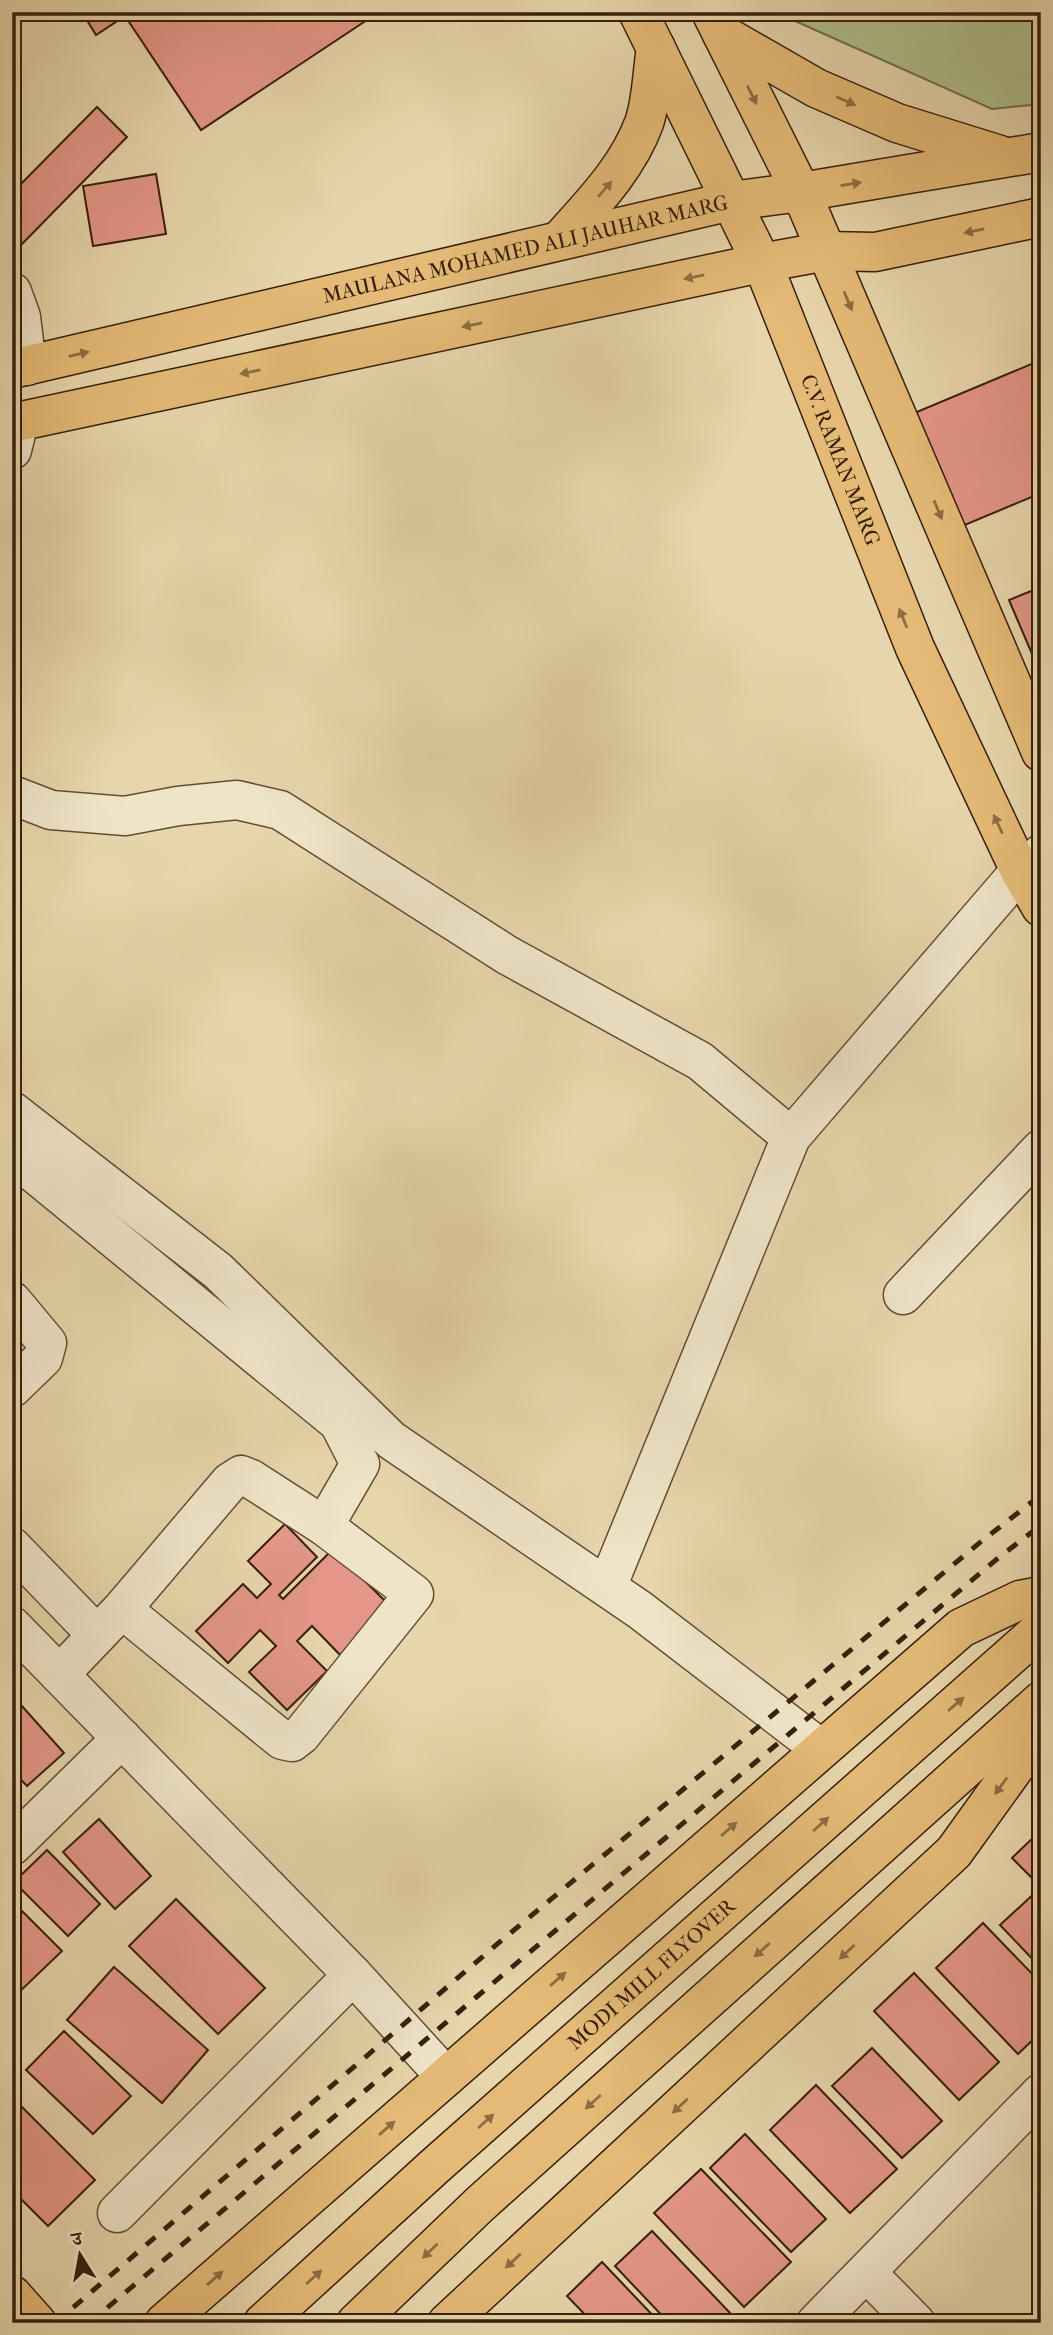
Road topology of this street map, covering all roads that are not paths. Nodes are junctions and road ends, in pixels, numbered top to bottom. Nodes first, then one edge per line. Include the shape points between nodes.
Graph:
1 (638, 12) edge
2 (716, 23) edge
3 (656, 48) junction
4 (1025, 155) edge
5 (801, 192) junction
6 (731, 201) junction
7 (1041, 217) edge
8 (560, 240) junction
9 (827, 251) junction
10 (761, 262) junction
11 (12, 292) edge
12 (20, 368) edge
13 (14, 432) edge
14 (1041, 752) edge
15 (12, 795) edge
16 (1030, 862) edge
17 (1041, 906) edge
18 (12, 1111) edge
19 (791, 1137) junction
20 (1041, 1149) edge
21 (12, 1155) edge
22 (903, 1295) dead end
23 (12, 1301) edge
24 (12, 1388) edge
25 (324, 1526) junction
26 (12, 1547) edge
27 (607, 1587) junction
28 (1041, 1597) edge
29 (110, 1622) junction
30 (12, 1626) edge
31 (1041, 1629) edge
32 (60, 1674) junction
33 (1041, 1701) edge
34 (1041, 1731) edge
35 (122, 1738) junction
36 (821, 1749) junction
37 (12, 1846) edge
38 (353, 1975) junction
39 (446, 2077) junction
40 (1041, 2093) edge
41 (117, 2213) dead end
42 (867, 2273) junction
43 (12, 2295) edge
44 (37, 2323) edge
45 (164, 2323) edge
46 (263, 2323) edge
47 (356, 2323) edge
48 (447, 2323) edge
49 (816, 2323) edge
50 (916, 2323) edge

1 - 3 main road, C.V. RAMAN MARG
2 -> 4 main road via 816,88 897,123
2 -> 5 main road
3 - 6 main road, C.V. RAMAN MARG
8 -> 3 main road via 613,179 632,148 645,121
5 -> 4 main road, MAULANA MOHAMED ALI JAUHAR MARG
5 - 6 main road, MAULANA MOHAMED ALI JAUHAR MARG
5 - 9 main road
6 - 8 main road, MAULANA MOHAMED ALI JAUHAR MARG
6 - 10 main road, C.V. RAMAN MARG
7 -> 9 main road via 875,252
12 -> 8 main road, MAULANA MOHAMED ALI JAUHAR MARG
9 - 10 main road
9 -> 14 main road
10 -> 13 main road
16 -> 10 main road, C.V. RAMAN MARG via 915,648
11 - 12 street via 21,317
15 - 19 street via 51,810 125,816 237,800 280,810 507,955 700,1061
16 - 17 main road, C.V. RAMAN MARG
16 - 19 street
18 - 27 street via 218,1271 391,1440
19 - 27 street
20 - 22 street
21 - 25 street via 339,1423 360,1464
23 - 24 street via 47,1342 43,1358
25 - 29 street via 240,1475
25 - 29 street via 414,1594 292,1742 282,1740
26 - 29 street
27 - 36 street
28 - 36 main road via 1020,1600 961,1628
29 - 32 street
30 - 32 street
46 -> 31 main road, MODI MILL FLYOVER
32 - 35 street
33 -> 47 main road via 480,2204
34 -> 48 main road via 954,1852
35 - 37 street
35 - 38 street
39 -> 36 main road
38 - 39 street
38 - 41 street
45 -> 39 main road
40 - 42 street
42 - 49 street
42 - 50 street
43 - 44 main road

